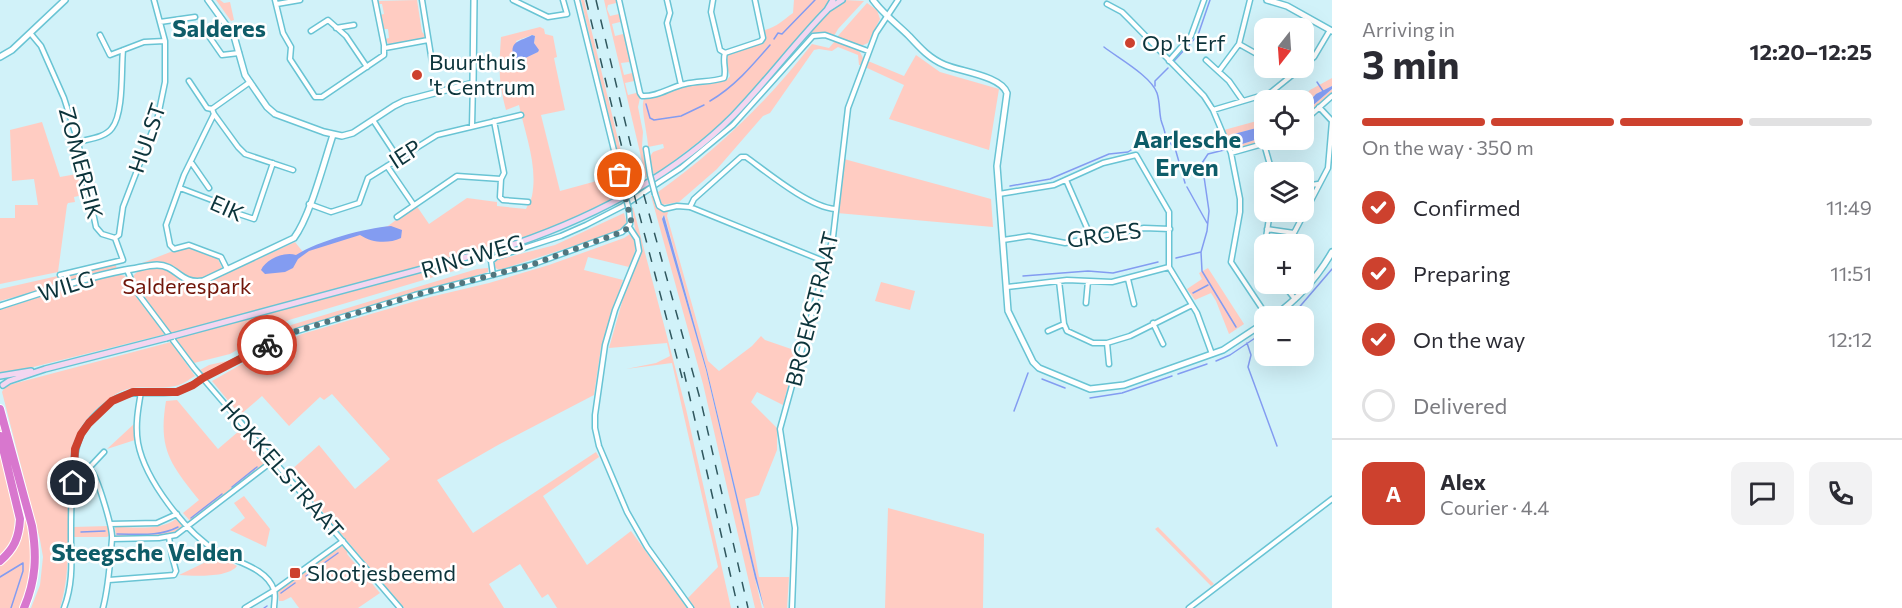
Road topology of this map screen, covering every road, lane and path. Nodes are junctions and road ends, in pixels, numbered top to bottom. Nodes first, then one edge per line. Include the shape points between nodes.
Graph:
1 (65, 0) edge
2 (154, 0) edge
3 (208, 0) edge
4 (300, 0) edge
5 (375, 0) edge
6 (422, 0) edge
7 (474, 0) edge
8 (513, 0) edge
9 (563, 0) edge
10 (577, 0) edge
11 (619, 0) edge
12 (666, 0) edge
13 (713, 0) edge
14 (755, 0) edge
15 (833, 0) edge
16 (842, 0) edge
17 (866, 0) edge
18 (873, 0) edge
19 (898, 0) edge
20 (1204, 0) edge
21 (1250, 0) edge
22 (1267, 0) edge
23 (276, 2) edge
24 (1107, 4) dead end
25 (827, 10) junction
26 (880, 10) junction
27 (886, 16) junction
28 (195, 17) dead end
29 (160, 22) junction
30 (354, 25) dead end
31 (336, 28) junction
32 (1331, 30) edge
33 (311, 31) dead end
34 (206, 32) dead end
35 (31, 34) junction
36 (100, 35) dead end
37 (428, 40) junction
38 (165, 41) junction
39 (1239, 44) junction
40 (385, 48) junction
41 (123, 50) junction
42 (868, 51) junction
43 (1254, 52) edge
44 (725, 53) junction
45 (239, 54) junction
46 (0, 57) edge
47 (1314, 57) edge
48 (1206, 60) dead end
49 (1169, 61) junction
50 (367, 67) junction
51 (433, 68) dead end
52 (1219, 71) junction
53 (1288, 78) edge
54 (189, 81) dead end
55 (250, 82) junction
56 (473, 83) junction
57 (681, 85) junction
58 (1332, 96) edge
59 (1243, 101) junction
60 (1319, 107) junction
61 (212, 109) junction
62 (1212, 110) junction
63 (1314, 112) edge
64 (214, 114) junction
65 (521, 115) dead end
66 (373, 119) junction
67 (494, 121) junction
68 (472, 126) junction
69 (333, 135) junction
70 (1331, 141) edge
71 (78, 142) junction
72 (1254, 147) edge
73 (646, 149) dead end
74 (1231, 153) junction
75 (398, 158) junction
76 (191, 162) junction
77 (273, 163) junction
78 (387, 166) junction
79 (293, 170) dead end
80 (501, 179) junction
81 (1066, 180) junction
82 (1318, 184) junction
83 (1314, 185) edge
84 (180, 188) junction
85 (209, 188) dead end
86 (999, 194) junction
87 (528, 202) dead end
88 (309, 204) junction
89 (412, 204) junction
90 (690, 207) junction
91 (835, 209) junction
92 (397, 217) dead end
93 (1268, 222) edge
94 (629, 227) junction
95 (1170, 229) junction
96 (1267, 229) junction
97 (1266, 234) edge
98 (1091, 237) junction
99 (115, 238) junction
100 (1003, 240) junction
101 (1332, 252) edge
102 (826, 262) junction
103 (1169, 267) junction
104 (227, 269) junction
105 (127, 270) junction
106 (60, 275) dead end
107 (493, 275) junction
108 (1128, 279) junction
109 (1059, 281) junction
110 (1088, 281) junction
111 (1007, 287) junction
112 (1291, 294) edge
113 (1295, 299) junction
114 (1086, 303) dead end
115 (1134, 304) dead end
116 (1192, 305) junction
117 (0, 306) edge
118 (1260, 306) edge
119 (1286, 306) edge
120 (1153, 323) junction
121 (1064, 324) junction
122 (1254, 330) edge
123 (1048, 331) dead end
124 (1107, 343) junction
125 (1162, 344) dead end
126 (1212, 354) junction
127 (1109, 364) dead end
128 (45, 369) junction
129 (0, 376) edge
130 (203, 378) junction
131 (1, 388) edge
132 (141, 392) junction
133 (0, 409) edge
134 (0, 436) edge
135 (104, 452) dead end
136 (274, 460) junction
137 (74, 462) junction
138 (89, 468) junction
139 (1332, 501) edge
140 (177, 514) junction
141 (110, 524) junction
142 (188, 527) junction
143 (169, 537) junction
144 (112, 539) junction
145 (343, 541) junction
146 (0, 561) edge
147 (109, 580) junction
148 (275, 590) junction
149 (24, 608) edge
150 (64, 608) edge
151 (103, 608) edge
152 (245, 608) edge
153 (274, 608) edge
154 (400, 608) edge
155 (692, 608) edge
156 (792, 608) edge
157 (1189, 608) edge

1 - 35 street
2 - 29 street, HULST
3 - 45 street via 234,36
4 - 23 street
5 - 40 street
6 - 37 street
7 - 56 street
8 - 9 street via 548,17 567,14
10 - 94 street, bridge via 629,210
11 - 57 street via 642,96
12 - 57 street via 670,13 667,23
13 - 44 street via 711,12 720,50
14 - 44 street via 763,38
15 - 25 main road, RINGWEG
16 - 25 main road, RINGWEG
17 - 26 street
18 - 26 street
19 - 27 street, BROEKSTRAAT
20 - 49 street via 1191,36
21 - 39 street
22 - 32 street via 1287,6
23 - 50 street via 283,33 291,47 290,59 315,97 322,97
24 - 49 street via 1122,12
25 - 128 main road, RINGWEG via 745,104 705,140 657,177 583,219 515,244
26 - 27 street
27 - 42 street, BROEKSTRAAT
27 - 86 street via 931,58 1005,87
28 - 29 street
29 - 38 street, HULST
30 - 31 street
31 - 33 street via 328,20
31 - 50 street
32 - 47 street
34 - 45 street via 222,54
35 - 46 street
35 - 71 street, ZOMEREIK via 41,46 64,98
36 - 41 street via 110,55
37 - 40 street
37 - 51 street
38 - 41 street via 144,42
38 - 99 street, HULST via 165,82 159,116
39 - 43 street
39 - 52 street
40 - 50 street via 384,55
41 - 71 street via 119,107 112,128
42 - 91 street, BROEKSTRAAT via 848,108
42 - 107 street via 825,35 813,36 733,124 681,168 586,225 496,256 491,261
44 - 57 street via 724,78
45 - 55 street
48 - 52 street
49 - 62 street via 1204,96
52 - 59 street
53 - 59 street via 1270,93
54 - 61 street via 204,105
55 - 61 street
55 - 69 street via 275,114
56 - 66 street via 404,101
56 - 68 street
58 - 60 street
59 - 62 street
60 - 63 street
60 - 70 street via 1332,121
61 - 64 street
62 - 74 street
64 - 76 street
64 - 77 street via 245,154
65 - 67 street, IEP
66 - 69 street via 353,134
66 - 75 street
67 - 68 street, IEP
67 - 80 street via 504,173
68 - 75 street, IEP via 437,135
69 - 88 street, WILG
70 - 82 street via 1328,168
71 - 99 street, ZOMEREIK via 96,227 102,234
72 - 74 street
73 - 90 street, bridge via 659,206
74 - 118 street via 1240,206 1233,266
75 - 78 street, IEP
76 - 84 street
76 - 85 street
77 - 79 street
77 - 84 street, EIK via 254,219
78 - 88 street, IEP via 368,178 360,203 331,212
78 - 89 street
80 - 87 street via 500,198
80 - 89 street via 458,176
81 - 86 street via 1029,191
81 - 95 street via 1103,163 1136,155 1169,213
81 - 98 street
82 - 83 street
82 - 96 street via 1294,233
84 - 104 street via 166,225 170,245 174,249 189,245 221,257
86 - 100 street
88 - 104 street, WILG via 294,238
89 - 92 street
90 - 91 street via 741,157 813,201
90 - 102 street
91 - 102 street, BROEKSTRAAT
93 - 96 street
94 - 107 street via 531,265
94 - 155 street via 637,238 639,251 605,345 595,428 627,512 647,547
95 - 98 street, GROES via 1144,228
95 - 103 street
96 - 97 street
98 - 100 street, GROES via 1065,243 1029,236
99 - 106 street, ZOMEREIK via 123,260
100 - 111 street
101 - 113 street via 1322,270
102 - 156 street, BROEKSTRAAT via 780,429 795,528
103 - 108 street
103 - 116 street
104 - 105 street, WILG via 194,283 162,265
105 - 117 street, WILG
105 - 130 street, HOKKELSTRAAT via 144,303
107 - 130 street via 297,331
108 - 110 street
108 - 115 street
109 - 110 street
109 - 111 street
109 - 121 street
110 - 114 street
111 - 126 street via 1008,311 1033,362 1080,387 1124,385
112 - 113 street
113 - 119 street
116 - 120 street
116 - 126 street
120 - 124 street
120 - 125 street
121 - 123 street
121 - 124 street via 1067,331 1093,343
122 - 126 street
124 - 127 street
128 - 129 main road, RINGWEG
128 - 131 main road, RINGWEG via 9,381
129 - 131 main road
130 - 132 street via 177,392
130 - 136 street, HOKKELSTRAAT
132 - 137 street via 112,401 89,423 75,449
132 - 140 street via 136,421 141,454
133 - 149 highway via 35,545 36,569
134 - 146 highway via 20,519 15,544
135 - 138 street
136 - 142 street
136 - 145 street, HOKKELSTRAAT
137 - 138 street
137 - 150 street via 72,574
138 - 141 street via 96,478
139 - 157 street
140 - 141 street via 157,523
140 - 142 street
141 - 144 street
142 - 143 street
142 - 148 street via 215,550 260,572
143 - 144 street
143 - 147 street via 174,575
144 - 147 street
145 - 148 street
145 - 154 street, HOKKELSTRAAT
147 - 151 street
148 - 152 street
148 - 153 street

